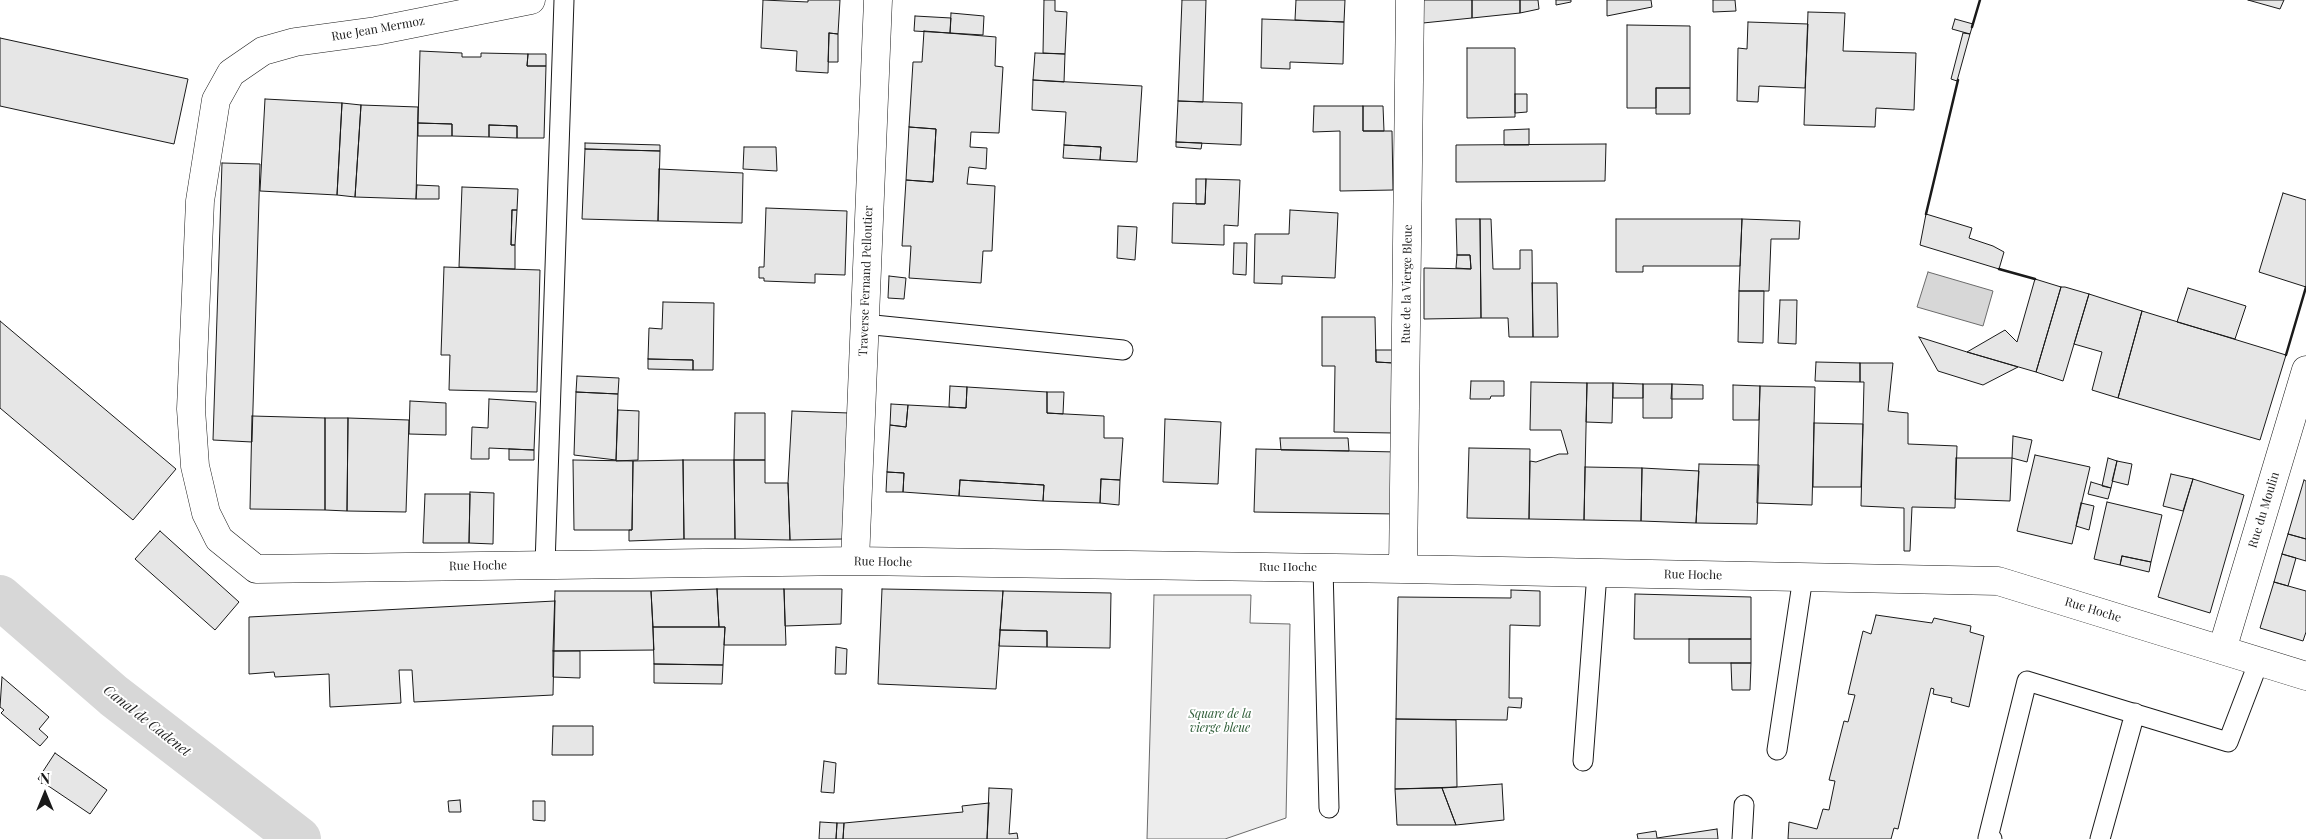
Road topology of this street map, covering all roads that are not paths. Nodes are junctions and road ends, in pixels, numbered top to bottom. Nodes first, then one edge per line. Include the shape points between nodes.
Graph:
1 (531, 0) edge
2 (564, 0) edge
3 (878, 0) edge
4 (1410, 0) edge
5 (864, 324) junction
6 (1123, 350) dead end
7 (2306, 370) edge
8 (855, 561) junction
9 (545, 565) junction
10 (1323, 567) junction
11 (256, 569) joint
12 (1403, 569) junction
13 (1597, 573) junction
14 (1803, 577) junction
15 (2222, 650) junction
16 (2259, 661) junction
17 (2306, 676) edge
18 (2135, 714) junction
19 (1777, 750) dead end
20 (1583, 762) dead end
21 (1744, 805) dead end
22 (1329, 808) dead end
23 (1742, 839) edge
24 (1992, 839) edge
25 (2100, 839) edge

1 - 11 street, Rue Jean Mermoz via 263,50 231,73 216,100 200,201 191,410 195,466 206,513 219,539
2 - 9 lane
3 - 5 street, Traverse Fernand Pelloutier
4 - 12 street, Rue de la Vierge Bleue
5 - 6 lane
5 - 8 street, Traverse Fernand Pelloutier
7 - 15 street, Rue du Moulin
8 - 9 street, Rue Hoche
8 - 10 street, Rue Hoche
9 - 11 street, Rue Hoche
10 - 12 street, Rue Hoche
10 - 22 lane
12 - 13 street, Rue Hoche
13 - 14 street, Rue Hoche
13 - 20 lane
14 - 15 street, Rue Hoche via 1998,581
14 - 19 lane
15 - 16 street, Rue Hoche
16 - 17 street, Rue Hoche
16 - 18 lane via 2228,742
18 - 24 lane via 2027,680 1988,838
18 - 25 lane
21 - 23 lane

